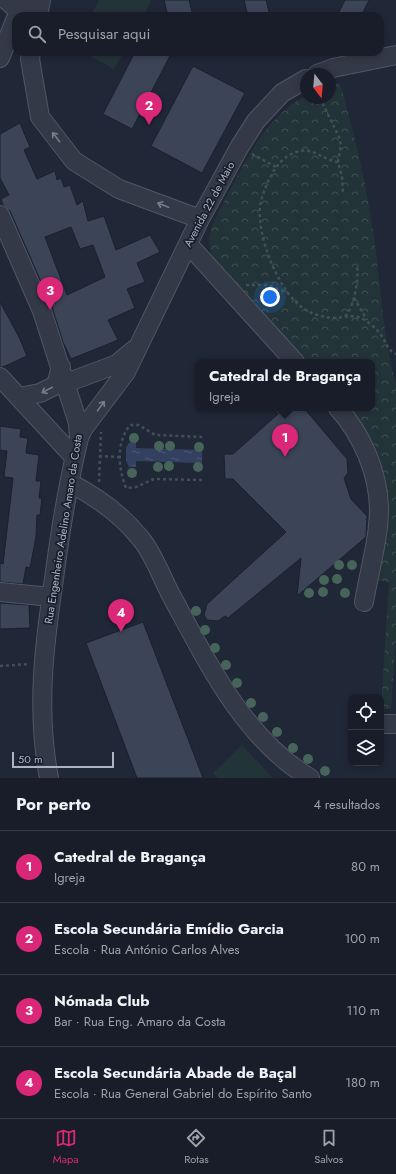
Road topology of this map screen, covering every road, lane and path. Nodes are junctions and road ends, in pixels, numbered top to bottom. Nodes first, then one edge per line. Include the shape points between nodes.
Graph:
1 (41, 0) edge
2 (39, 12) edge
3 (12, 23) edge
4 (396, 55) edge
5 (30, 56) edge
6 (0, 58) edge
7 (333, 68) edge
8 (300, 82) edge
9 (323, 104) edge
10 (248, 152) dead end
11 (338, 162) junction
12 (276, 167) junction
13 (343, 194) dead end
14 (0, 215) edge
15 (200, 219) junction
16 (188, 244) junction
17 (357, 267) dead end
18 (240, 287) dead end
19 (290, 294) junction
20 (354, 298) junction
21 (342, 317) junction
22 (370, 324) junction
23 (137, 347) junction
24 (396, 354) edge
25 (291, 359) edge
26 (63, 375) junction
27 (0, 377) edge
28 (19, 397) junction
29 (341, 411) edge
30 (79, 430) junction
31 (204, 437) dead end
32 (74, 456) junction
33 (99, 456) dead end
34 (119, 457) junction
35 (202, 480) dead end
36 (70, 483) junction
37 (0, 592) edge
38 (51, 597) junction
39 (364, 602) dead end
40 (43, 663) junction
41 (0, 666) edge
42 (384, 724) edge
43 (396, 724) edge
44 (49, 778) edge
45 (310, 778) edge

1 - 2 street
3 - 6 street
4 - 7 street
15 -> 5 street via 119,189 74,161 40,117
8 - 15 street, Avenida 22 de Maio via 282,93 256,121
9 - 11 path via 339,137 341,145
10 - 12 path
11 - 12 path via 312,152 301,151 286,157
11 - 13 path
12 - 19 path via 263,194 261,222 271,261
14 - 26 street via 42,311
15 - 16 street, Avenida 22 de Maio
16 - 23 street, Avenida 22 de Maio
16 - 25 street
17 - 20 path
18 - 19 path via 268,285
19 - 21 path via 302,308 325,318
20 - 21 path via 351,309
20 - 22 path
21 - 22 path via 357,317
22 - 24 path
23 - 26 street via 117,364
30 -> 23 street, Avenida 22 de Maio via 83,429 126,372
26 -> 28 street via 56,385 40,393
26 - 30 street
27 - 28 street
28 - 32 street
29 - 39 street via 362,441 377,487 377,533
30 - 32 street, Rua Engenheiro Adelino Amaro da Costa
31 - 34 path via 156,435 139,425 130,425 123,434
32 - 36 street, Rua Engenheiro Adelino Amaro da Costa
33 - 34 path
34 - 35 path via 126,488 136,487 154,479
36 - 38 street, Rua Engenheiro Adelino Amaro da Costa
36 - 45 street via 107,505 142,540 209,666 249,724 292,767
37 - 38 street
38 - 40 street, Rua Engenheiro Adelino Amaro da Costa
40 - 41 path
40 - 44 street, Rua Engenheiro Adelino Amaro da Costa via 43,734
42 - 43 street

